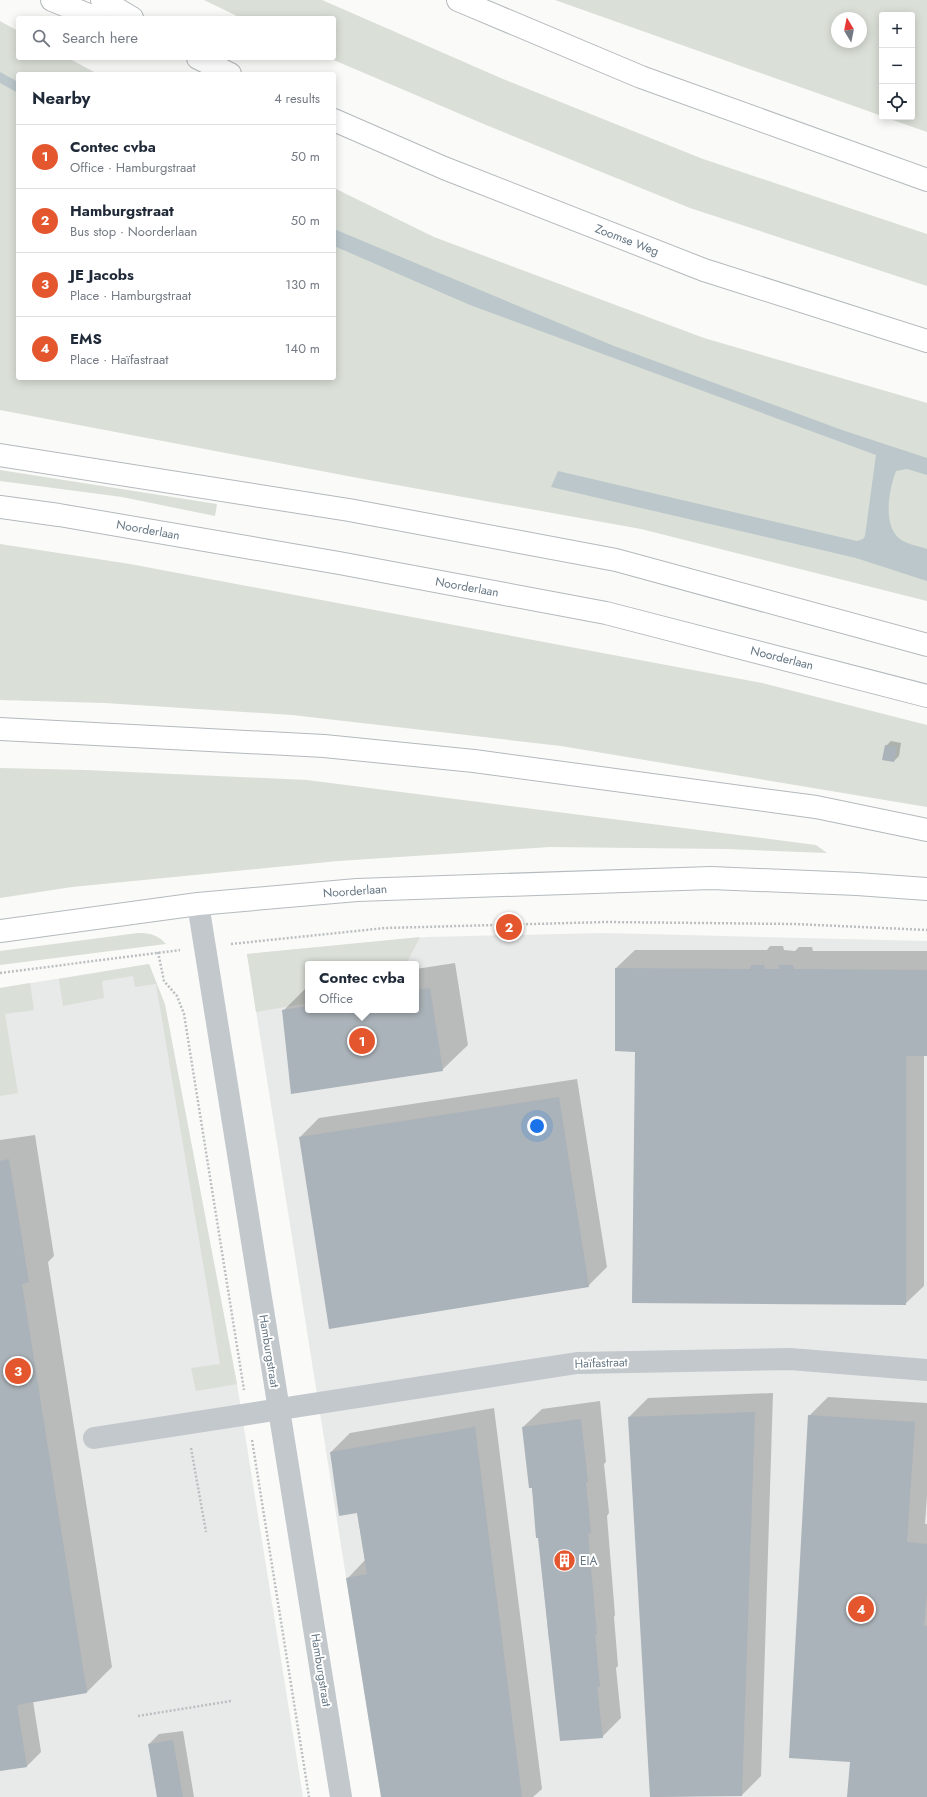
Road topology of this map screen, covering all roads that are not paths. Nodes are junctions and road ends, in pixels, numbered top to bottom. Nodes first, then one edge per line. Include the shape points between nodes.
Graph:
1 (52, 0) edge
2 (102, 0) edge
3 (458, 0) edge
4 (91, 16) edge
5 (129, 16) edge
6 (200, 60) edge
7 (226, 72) edge
8 (336, 121) edge
9 (927, 180) edge
10 (927, 340) edge
11 (0, 455) edge
12 (0, 507) edge
13 (927, 645) edge
14 (927, 696) edge
15 (0, 729) edge
16 (927, 830) edge
17 (927, 889) edge
18 (198, 904) junction
19 (0, 931) edge
20 (927, 1370) edge
21 (278, 1409) junction
22 (94, 1438) dead end
23 (341, 1797) edge

1 - 4 main road
2 - 5 main road
3 - 9 main road via 641,77
6 - 7 main road
8 - 10 main road, Zoomse Weg via 444,168 704,270
11 - 13 main road via 348,510 616,560
12 - 14 main road, Noorderlaan via 339,563 606,613
15 - 16 main road via 324,746 474,761 816,807
17 - 18 main road, Noorderlaan via 710,878 357,890
18 - 19 main road, Noorderlaan
18 - 21 street, Hamburgstraat
20 - 21 street, Haïfastraat via 790,1359 577,1363
21 - 22 street, Haïfastraat
21 - 23 street, Hamburgstraat

